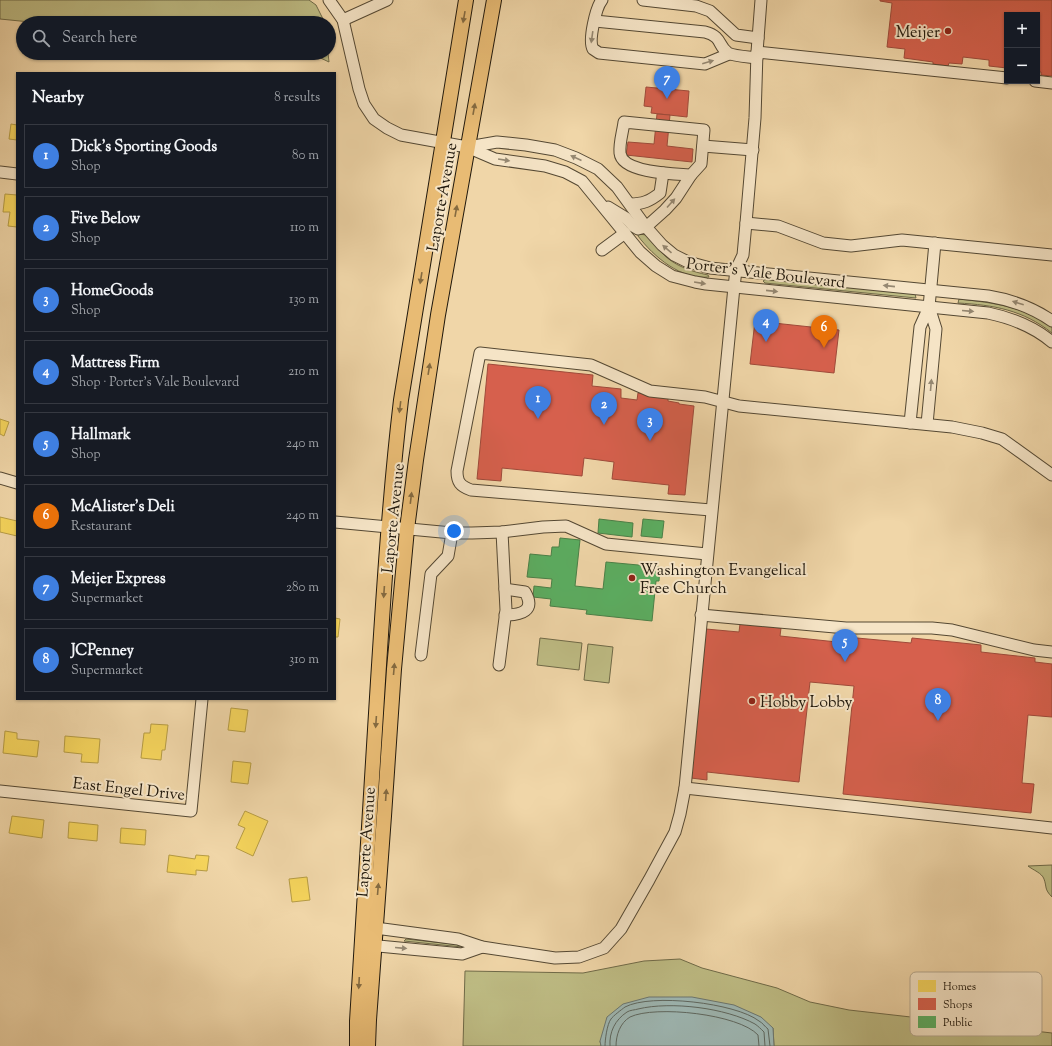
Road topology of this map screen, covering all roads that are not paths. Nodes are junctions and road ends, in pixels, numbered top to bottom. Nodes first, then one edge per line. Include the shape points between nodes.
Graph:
1 (329, 0) edge
2 (387, 0) edge
3 (466, 0) edge
4 (494, 0) edge
5 (602, 0) edge
6 (643, 0) edge
7 (761, 0) edge
8 (344, 20) junction
9 (595, 21) junction
10 (758, 38) junction
11 (729, 54) junction
12 (757, 55) junction
13 (1004, 78) edge
14 (1040, 82) edge
15 (1052, 83) edge
16 (442, 143) junction
17 (703, 146) junction
18 (467, 147) junction
19 (753, 150) junction
20 (0, 172) edge
21 (663, 173) junction
22 (16, 174) edge
23 (690, 175) junction
24 (601, 203) junction
25 (630, 204) junction
26 (746, 223) junction
27 (646, 227) junction
28 (625, 233) junction
29 (936, 243) junction
30 (602, 250) dead end
31 (1052, 255) edge
32 (736, 270) junction
33 (734, 287) junction
34 (931, 290) junction
35 (929, 307) junction
36 (1052, 321) edge
37 (1052, 342) edge
38 (722, 402) junction
39 (910, 422) junction
40 (927, 424) junction
41 (1052, 475) edge
42 (0, 478) edge
43 (16, 483) edge
44 (711, 510) junction
45 (336, 522) edge
46 (388, 528) junction
47 (407, 529) junction
48 (502, 532) junction
49 (452, 533) junction
50 (707, 554) junction
51 (505, 589) junction
52 (505, 615) junction
53 (701, 615) junction
54 (1052, 652) edge
55 (421, 655) dead end
56 (499, 665) dead end
57 (202, 700) edge
58 (685, 788) junction
59 (0, 791) edge
60 (1052, 828) edge
61 (369, 927) junction
62 (368, 945) junction
63 (482, 947) junction
64 (357, 1046) edge
65 (368, 1046) edge

1 - 8 street
2 - 8 street
3 -> 16 main road, Laporte Avenue
18 -> 4 main road, Laporte Avenue
5 - 9 street
6 - 10 street via 702,7 736,35
7 - 10 street
8 - 16 street, Porter's Vale Boulevard via 359,89 364,104 374,119 401,135
9 - 11 street via 705,32 718,39
9 -> 11 street via 591,46 599,53 705,64
10 - 12 street
11 - 12 street
12 - 13 street
12 - 19 street
14 - 15 street
16 - 18 street, Porter's Vale Boulevard
16 -> 46 main road, Laporte Avenue via 401,400
17 - 19 street
17 - 21 street via 704,130 624,122 620,154 625,162 636,168
17 - 23 street via 701,164
18 -> 24 street, Porter's Vale Boulevard via 495,159 545,166 565,172 582,181
25 -> 18 street, Porter's Vale Boulevard via 598,169 555,150 497,142
47 -> 18 main road, Laporte Avenue via 424,402
19 - 26 street
20 - 22 street
21 - 23 street
21 - 25 street via 660,193 651,201
27 -> 23 street via 676,198
24 - 27 street via 626,218 638,229
24 - 28 street, Porter's Vale Boulevard
25 - 27 street, Porter's Vale Boulevard
26 - 29 street via 778,226 823,243 851,246 902,240
26 - 32 street via 743,255
32 -> 27 street, Porter's Vale Boulevard via 710,268 688,262 674,255
28 - 30 street
28 -> 33 street, Porter's Vale Boulevard via 640,252 672,276
29 - 31 street
29 - 34 street
32 - 33 street
34 -> 32 street, Porter's Vale Boulevard
33 -> 35 street, Porter's Vale Boulevard
33 - 38 street
34 - 35 street
36 -> 34 street, Porter's Vale Boulevard via 1025,305 1005,299
35 -> 37 street, Porter's Vale Boulevard via 1006,316 1033,328
35 - 39 street via 920,327
40 -> 35 street via 936,329
38 - 39 street via 738,406
38 - 44 street
38 - 44 street via 705,397 650,391 591,365 480,353 457,471 457,480 471,490
39 - 40 street
40 - 41 street via 1002,439
42 - 43 street
44 - 50 street
45 - 46 street
46 - 47 street
46 -> 61 main road, Laporte Avenue
47 - 49 street
61 -> 47 main road, Laporte Avenue via 384,816
48 - 49 street
48 - 50 street via 566,526 606,544
48 - 51 street
49 - 55 street via 448,556 431,574
50 - 53 street
51 - 52 street
51 - 52 street via 525,592 528,599 528,606 524,612 518,615
52 - 56 street
53 - 54 street via 846,628 952,630
53 - 58 street
57 - 59 street, East Engel Drive via 191,811
58 - 60 street
58 - 63 street via 675,832 622,929 604,948 579,957 555,958
61 - 62 main road, Laporte Avenue
61 - 63 street via 458,939
62 -> 63 street via 462,954
62 -> 64 main road, Laporte Avenue via 357,1021
62 - 65 main road, Laporte Avenue

